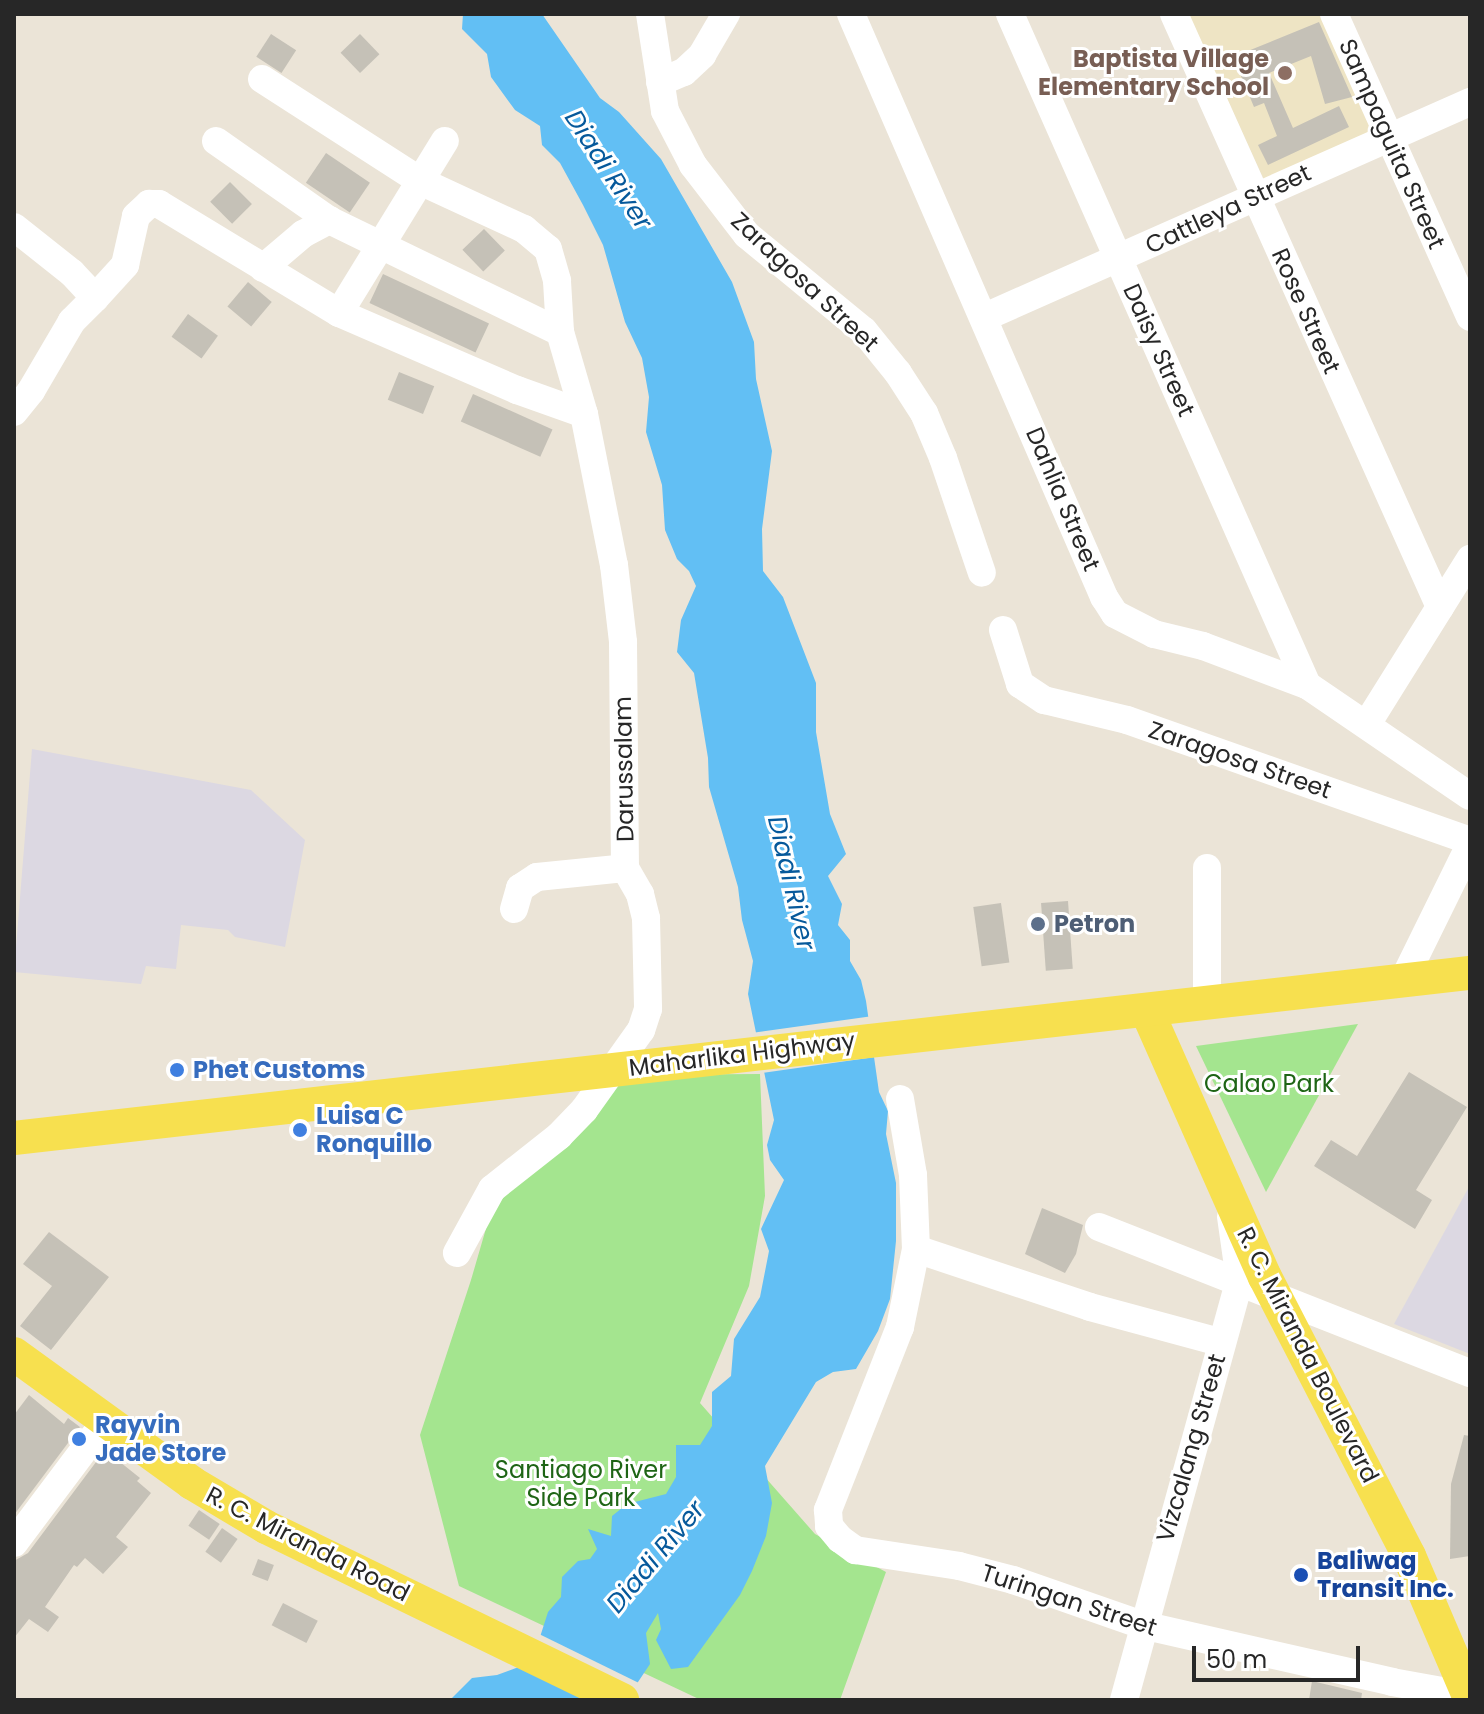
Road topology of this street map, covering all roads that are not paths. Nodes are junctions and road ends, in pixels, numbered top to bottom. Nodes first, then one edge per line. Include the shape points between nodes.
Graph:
1 (650, 14) edge
2 (726, 14) edge
3 (851, 14) edge
4 (1010, 14) edge
5 (1174, 14) edge
6 (1334, 14) edge
7 (262, 79) dead end
8 (660, 82) junction
9 (1470, 102) edge
10 (1389, 137) junction
11 (216, 141) dead end
12 (445, 141) dead end
13 (420, 181) junction
14 (1253, 197) junction
15 (329, 220) junction
16 (14, 227) edge
17 (380, 246) junction
18 (1119, 260) junction
19 (263, 268) junction
20 (95, 298) junction
21 (339, 313) junction
22 (985, 317) junction
23 (1470, 317) edge
24 (560, 332) junction
25 (14, 412) edge
26 (584, 414) junction
27 (1470, 559) edge
28 (982, 573) dead end
29 (1440, 607) junction
30 (1003, 630) dead end
31 (1307, 685) junction
32 (1367, 724) junction
33 (1470, 796) edge
34 (1470, 843) edge
35 (625, 868) junction
36 (1207, 868) dead end
37 (514, 909) dead end
38 (1470, 973) edge
39 (1403, 981) junction
40 (1207, 1004) junction
41 (1147, 1011) junction
42 (900, 1099) dead end
43 (14, 1138) edge
44 (1229, 1195) junction
45 (1099, 1227) dead end
46 (916, 1249) junction
47 (457, 1253) dead end
48 (1240, 1280) junction
49 (1275, 1294) junction
50 (1220, 1342) junction
51 (14, 1354) edge
52 (1470, 1373) edge
53 (104, 1423) junction
54 (14, 1543) edge
55 (1142, 1625) junction
56 (1390, 1691) edge
57 (1470, 1696) edge
58 (622, 1700) edge
59 (1124, 1700) edge

1 - 8 street, Zaragosa Street
2 - 8 street via 702,55 684,72
3 - 22 street, Dahlia Street
4 - 18 street, Daisy Street
5 - 14 street, Rose Street
6 - 10 street, Sampaguita Street
7 - 13 street
8 - 28 street, Zaragosa Street via 665,111 717,200 756,243 864,331 907,387 943,458
9 - 10 street, Cattleya Street
10 - 14 street, Cattleya Street
10 - 23 street, Sampaguita Street
11 - 15 street
12 - 13 street
13 - 17 street
13 - 24 street, Darussalam via 524,229 548,249 554,261
14 - 18 street, Cattleya Street
14 - 29 street, Rose Street
15 - 17 street
15 - 19 street
16 - 20 street
17 - 21 street
17 - 24 street
18 - 22 street, Cattleya Street
18 - 31 street, Daisy Street
19 - 20 street via 170,208 149,204 136,216 125,265
19 - 21 street
20 - 25 street via 72,321
21 - 26 street
22 - 31 street, Dahlia Street via 1115,614 1143,630
24 - 26 street, Darussalam
26 - 35 street, Darussalam via 622,630
27 - 29 street
29 - 32 street
30 - 34 street, Zaragosa Street via 1020,684 1044,700 1127,720
31 - 32 street, Dahlia Street
32 - 33 street, Dahlia Street
34 - 39 street
35 - 37 street via 537,877 520,888
35 - 47 street, Darussalam via 640,894 647,930 648,1009 641,1030 584,1110 492,1189
36 - 40 street
38 - 39 main road, Maharlika Highway
39 - 40 main road, Maharlika Highway
40 - 41 main road, Maharlika Highway
41 - 43 main road, Maharlika Highway
41 - 44 main road, R. C. Miranda Boulevard
42 - 46 street via 913,1175
44 - 48 street, Vizcalang Street
44 - 49 main road, R. C. Miranda Boulevard
45 - 48 street
46 - 50 street via 1090,1307
46 - 55 street, Turingan Street via 900,1327 828,1510 829,1526 855,1550 986,1573
48 - 49 street
48 - 50 street, Vizcalang Street
49 - 52 street
49 - 57 main road, R. C. Miranda Boulevard via 1409,1556
50 - 55 street, Vizcalang Street
51 - 53 main road, R. C. Miranda Road
53 - 54 street
53 - 58 main road, R. C. Miranda Road via 266,1527
55 - 56 street, Turingan Street
55 - 59 street, Vizcalang Street
56 - 57 street, Turingan Street

